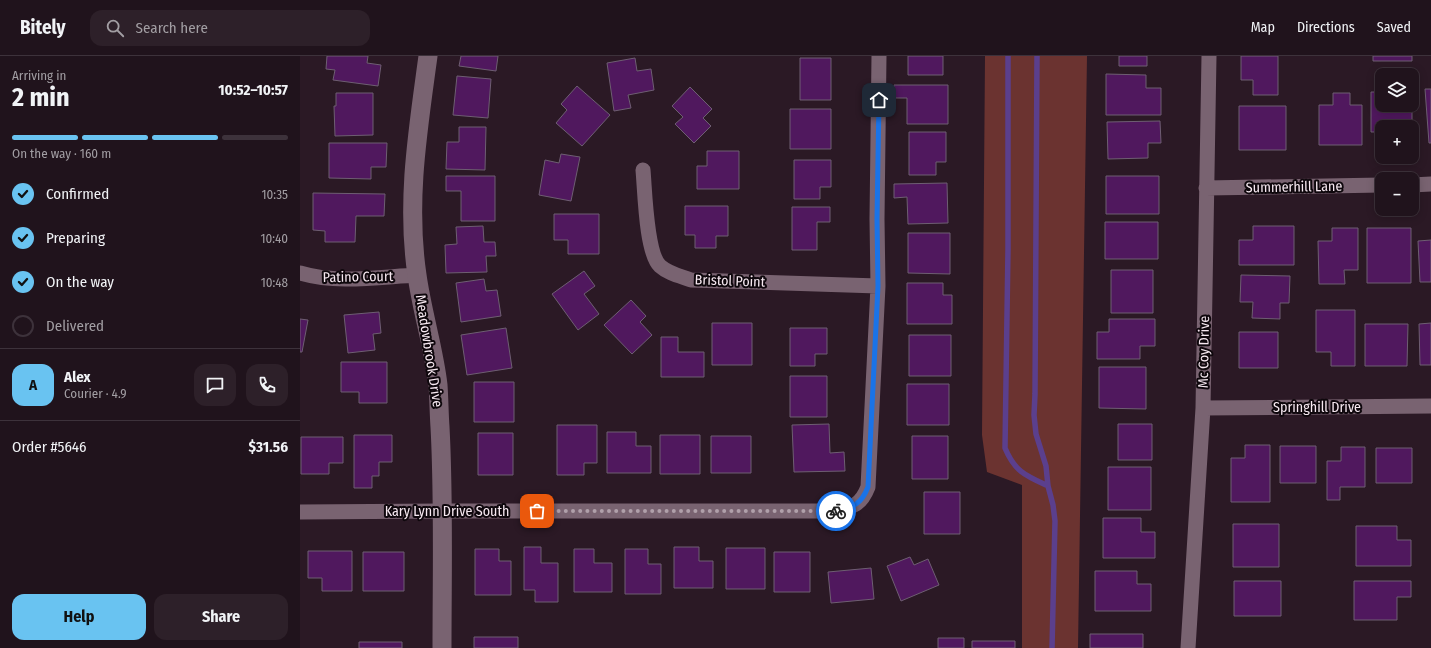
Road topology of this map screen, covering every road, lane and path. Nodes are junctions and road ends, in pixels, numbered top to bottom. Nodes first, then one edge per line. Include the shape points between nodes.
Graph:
1 (428, 56) edge
2 (879, 56) edge
3 (1209, 56) edge
4 (643, 170) dead end
5 (1431, 184) edge
6 (1375, 185) edge
7 (1419, 185) edge
8 (1206, 188) junction
9 (300, 274) edge
10 (416, 275) junction
11 (878, 286) junction
12 (1431, 406) edge
13 (1203, 408) junction
14 (443, 510) junction
15 (300, 512) edge
16 (442, 648) edge
17 (1188, 648) edge

1 - 10 street, Meadowbrook Drive via 412,186
2 - 11 street, Kary Lynn Drive South
3 - 8 street, Mc Coy Drive
4 - 11 street, Bristol Point via 650,240 655,258 668,272 691,280
5 - 7 street
6 - 8 street, Summerhill Lane
8 - 13 street, Mc Coy Drive
9 - 10 street, Patino Court via 334,279
10 - 14 street, Meadowbrook Drive via 438,384
11 - 14 street, Kary Lynn Drive South via 868,487 864,496 852,507 835,511
12 - 13 street, Springhill Drive
13 - 17 street, Mc Coy Drive
14 - 15 street, Kary Lynn Drive South
14 - 16 street, Meadowbrook Drive

